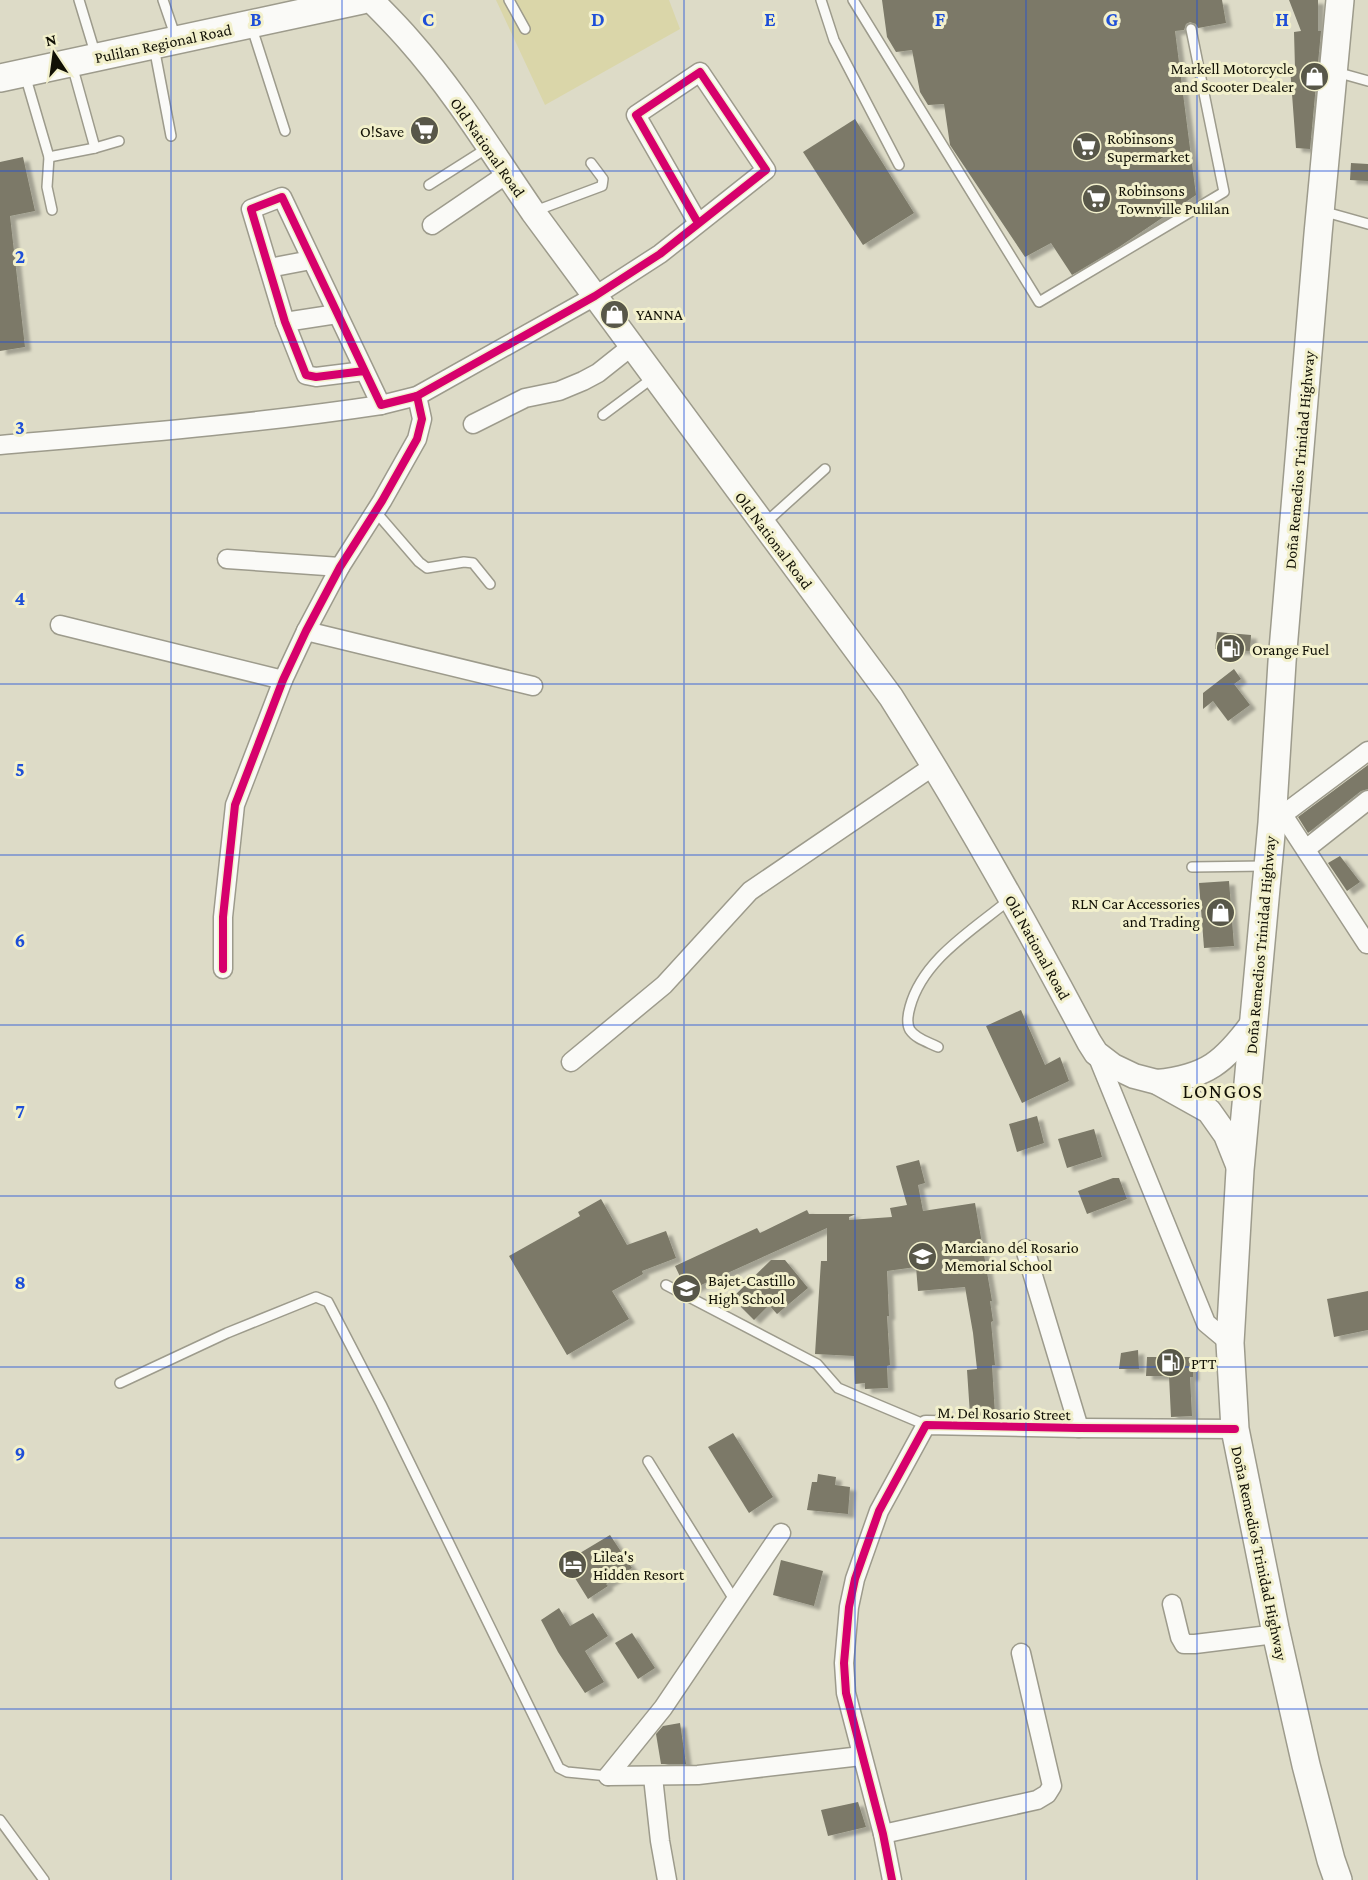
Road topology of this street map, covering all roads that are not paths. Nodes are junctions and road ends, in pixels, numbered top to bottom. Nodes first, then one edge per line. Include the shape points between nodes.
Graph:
1 (79, 0) edge
2 (163, 0) edge
3 (362, 0) edge
4 (371, 0) edge
5 (508, 0) edge
6 (821, 0) edge
7 (853, 0) edge
8 (1340, 0) edge
9 (250, 24) junction
10 (1191, 29) dead end
11 (525, 30) dead end
12 (165, 43) junction
13 (84, 61) junction
14 (1334, 71) junction
15 (12, 76) edge
16 (1368, 81) edge
17 (285, 131) dead end
18 (171, 136) dead end
19 (119, 141) dead end
20 (489, 147) junction
21 (95, 148) junction
22 (50, 157) junction
23 (591, 163) dead end
24 (899, 165) dead end
25 (507, 174) junction
26 (429, 185) dead end
27 (52, 210) dead end
28 (1320, 210) junction
29 (533, 212) junction
30 (698, 223) junction
31 (1368, 224) edge
32 (432, 225) dead end
33 (311, 260) junction
34 (269, 268) junction
35 (595, 296) junction
36 (337, 314) junction
37 (285, 322) junction
38 (632, 346) junction
39 (364, 371) junction
40 (654, 377) junction
41 (417, 396) junction
42 (381, 405) junction
43 (603, 415) dead end
44 (473, 424) dead end
45 (0, 445) edge
46 (825, 470) dead end
47 (375, 512) junction
48 (763, 525) junction
49 (227, 559) dead end
50 (340, 567) junction
51 (490, 584) dead end
52 (60, 625) dead end
53 (306, 631) junction
54 (283, 680) junction
55 (533, 686) dead end
56 (1368, 751) edge
57 (935, 765) junction
58 (1368, 800) edge
59 (1278, 819) junction
60 (1306, 849) junction
61 (1268, 866) junction
62 (1192, 867) dead end
63 (1011, 898) junction
64 (1367, 944) edge
65 (223, 969) dead end
66 (1253, 1023) junction
67 (938, 1047) dead end
68 (1096, 1053) junction
69 (571, 1062) dead end
70 (1157, 1082) junction
71 (1240, 1170) junction
72 (1025, 1249) dead end
73 (666, 1285) dead end
74 (1230, 1343) junction
75 (120, 1383) dead end
76 (927, 1425) junction
77 (1079, 1428) junction
78 (1235, 1429) junction
79 (648, 1461) dead end
80 (781, 1533) dead end
81 (735, 1601) junction
82 (1172, 1604) dead end
83 (1276, 1635) junction
84 (1021, 1653) dead end
85 (861, 1756) junction
86 (608, 1776) junction
87 (653, 1777) junction
88 (0, 1820) edge
89 (882, 1834) junction
90 (44, 1880) edge
91 (667, 1880) edge
92 (892, 1880) edge
93 (1338, 1880) edge

1 - 13 lane
2 - 12 lane
3 - 9 main road, Pulilan Regional Road
4 - 20 main road, Old National Road via 410,41
5 - 11 lane
6 - 24 lane via 834,40
7 - 10 lane via 1039,302 1224,192
8 - 14 main road, Doña Remedios Trinidad Highway
9 - 12 main road, Pulilan Regional Road
9 - 17 lane
12 - 13 main road, Pulilan Regional Road
12 - 18 lane
13 - 15 main road, Pulilan Regional Road
13 - 21 lane
14 - 16 lane
14 - 28 main road, Doña Remedios Trinidad Highway
15 - 22 lane
19 - 21 lane
20 - 25 main road, Old National Road
20 - 26 lane
21 - 22 lane
22 - 27 lane via 47,187
23 - 29 lane via 603,179 602,186
25 - 29 main road, Old National Road
25 - 32 street
28 - 31 lane
28 - 59 main road, Doña Remedios Trinidad Highway via 1283,651
29 - 35 main road, Old National Road
30 - 30 street via 636,115 700,72 766,170
30 - 35 street via 660,254
33 - 34 street
33 - 34 street via 282,197 251,209
33 - 36 street
34 - 37 street
35 - 38 main road, Old National Road
35 - 41 street
36 - 37 street
36 - 39 street
37 - 39 street via 306,375
38 - 40 main road, Old National Road
38 - 44 street via 583,381 525,398
39 - 42 street
40 - 43 lane
40 - 48 main road, Old National Road
41 - 42 street
41 - 47 street via 422,419 417,439
42 - 45 street
46 - 48 lane
47 - 50 street
47 - 51 lane via 427,568 473,563
48 - 57 main road, Old National Road via 891,697
49 - 50 street
50 - 53 street
52 - 54 street
53 - 54 street
53 - 55 street
54 - 65 street via 235,805 223,916
56 - 59 street
57 - 63 main road, Old National Road
57 - 69 street via 750,891 664,985
58 - 60 street
59 - 60 street
59 - 61 main road, Doña Remedios Trinidad Highway
60 - 64 street
61 - 62 lane
61 - 66 main road, Doña Remedios Trinidad Highway
63 - 67 lane via 932,965 913,997 909,1028
63 - 68 main road, Old National Road
66 - 70 main road, Old National Road via 1221,1061 1196,1075
66 - 71 main road, Doña Remedios Trinidad Highway
68 - 70 main road, Old National Road via 1134,1076
68 - 74 street via 1206,1323
70 - 71 main road, Old National Road via 1209,1111 1226,1134
71 - 74 main road, Doña Remedios Trinidad Highway
72 - 77 street
73 - 76 lane via 817,1364 837,1388
74 - 78 main road, Doña Remedios Trinidad Highway
75 - 86 lane via 316,1297 328,1302 559,1768
76 - 77 street, M. Del Rosario Street
76 - 85 street, M. Del Rosario Street via 879,1512 849,1607 844,1664 846,1694
77 - 78 street, M. Del Rosario Street
78 - 83 main road, Doña Remedios Trinidad Highway
79 - 81 lane
80 - 81 street
81 - 86 street via 663,1708
82 - 83 street via 1184,1644
83 - 93 main road, Doña Remedios Trinidad Highway
84 - 89 street via 1052,1786 1047,1794 1037,1800
85 - 87 street
85 - 89 street, M. Del Rosario Street
86 - 87 street
87 - 91 street
88 - 90 lane
89 - 92 street, M. Del Rosario Street

